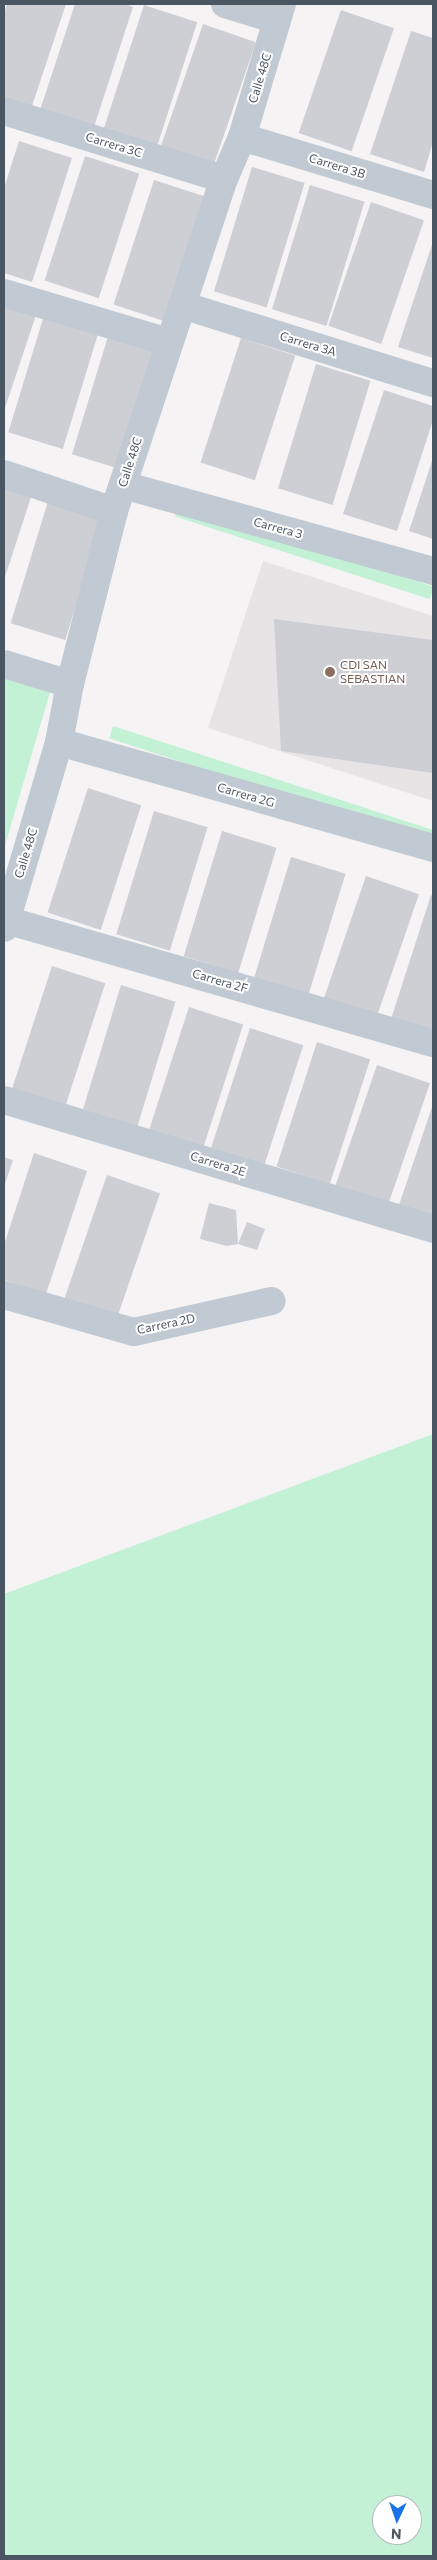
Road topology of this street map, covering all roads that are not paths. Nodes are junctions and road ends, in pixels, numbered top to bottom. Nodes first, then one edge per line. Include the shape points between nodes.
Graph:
1 (225, 4) edge
2 (280, 12) edge
3 (4, 111) edge
4 (242, 137) junction
5 (224, 179) junction
6 (433, 195) edge
7 (4, 293) edge
8 (182, 305) junction
9 (168, 342) junction
10 (433, 382) edge
11 (4, 474) edge
12 (123, 485) junction
13 (114, 511) junction
14 (433, 571) edge
15 (4, 664) edge
16 (70, 684) junction
17 (59, 742) junction
18 (433, 848) edge
19 (12, 874) edge
20 (5, 924) edge
21 (433, 1043) edge
22 (4, 1100) edge
23 (433, 1229) edge
24 (4, 1295) edge
25 (272, 1301) dead end

1 - 2 street
2 - 4 street, Calle 48C
3 - 5 street, Carrera 3C
4 - 5 street, Calle 48C
4 - 6 street, Carrera 3B
5 - 8 street, Calle 48C
7 - 9 street
8 - 9 street, Calle 48C
8 - 10 street, Carrera 3A
9 - 12 street, Calle 48C
11 - 13 street
12 - 13 street, Calle 48C
12 - 14 street, Carrera 3
13 - 16 street, Calle 48C
15 - 16 street
16 - 17 street, Calle 48C
17 - 18 street, Carrera 2G
17 - 19 street, Calle 48C
19 - 20 street, Calle 48C
20 - 21 street, Carrera 2F
22 - 23 street, Carrera 2E
24 - 25 street, Carrera 2D via 134,1332

